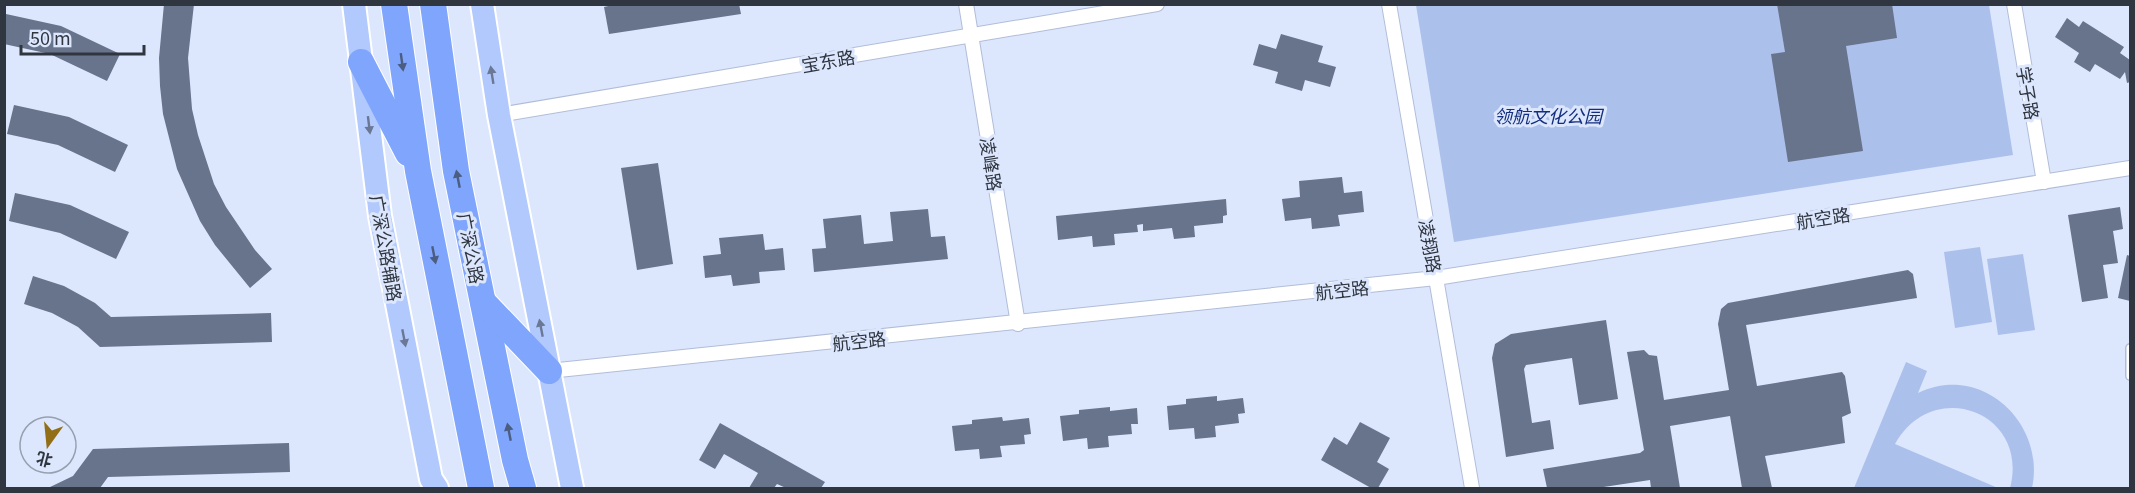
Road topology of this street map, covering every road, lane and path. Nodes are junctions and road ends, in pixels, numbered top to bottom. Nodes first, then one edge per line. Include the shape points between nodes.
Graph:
1 (354, 4) edge
2 (394, 4) edge
3 (433, 4) edge
4 (482, 4) edge
5 (966, 4) edge
6 (1157, 4) edge
7 (1389, 4) edge
8 (2014, 4) edge
9 (971, 36) junction
10 (361, 62) junction
11 (499, 115) junction
12 (2130, 168) edge
13 (417, 171) junction
14 (2044, 182) junction
15 (1436, 278) junction
16 (483, 302) junction
17 (1018, 324) junction
18 (2130, 348) edge
19 (549, 371) junction
20 (2130, 376) edge
21 (437, 489) edge
22 (481, 489) edge
23 (523, 489) edge
24 (572, 489) edge
25 (1472, 489) edge

1 - 10 main road, 广深公路辅路
2 -> 13 highway
16 -> 3 highway, 广深公路 via 456,171
11 -> 4 main road
5 - 9 street, 凌峰路
6 - 9 street, 宝东路
7 - 15 street, 凌翔路
8 - 14 street, 学子路
9 - 11 street, 宝东路
9 - 17 street, 凌峰路
10 - 13 highway
10 -> 21 main road, 广深公路辅路 via 380,216 431,479
19 -> 11 main road
12 - 14 street, 航空路
13 -> 22 highway
14 - 15 street, 航空路
15 - 17 street, 航空路
15 - 25 street, 凌翔路
16 - 19 highway
23 -> 16 highway, 广深公路
17 - 19 street, 航空路
18 - 20 lane
19 - 24 main road

